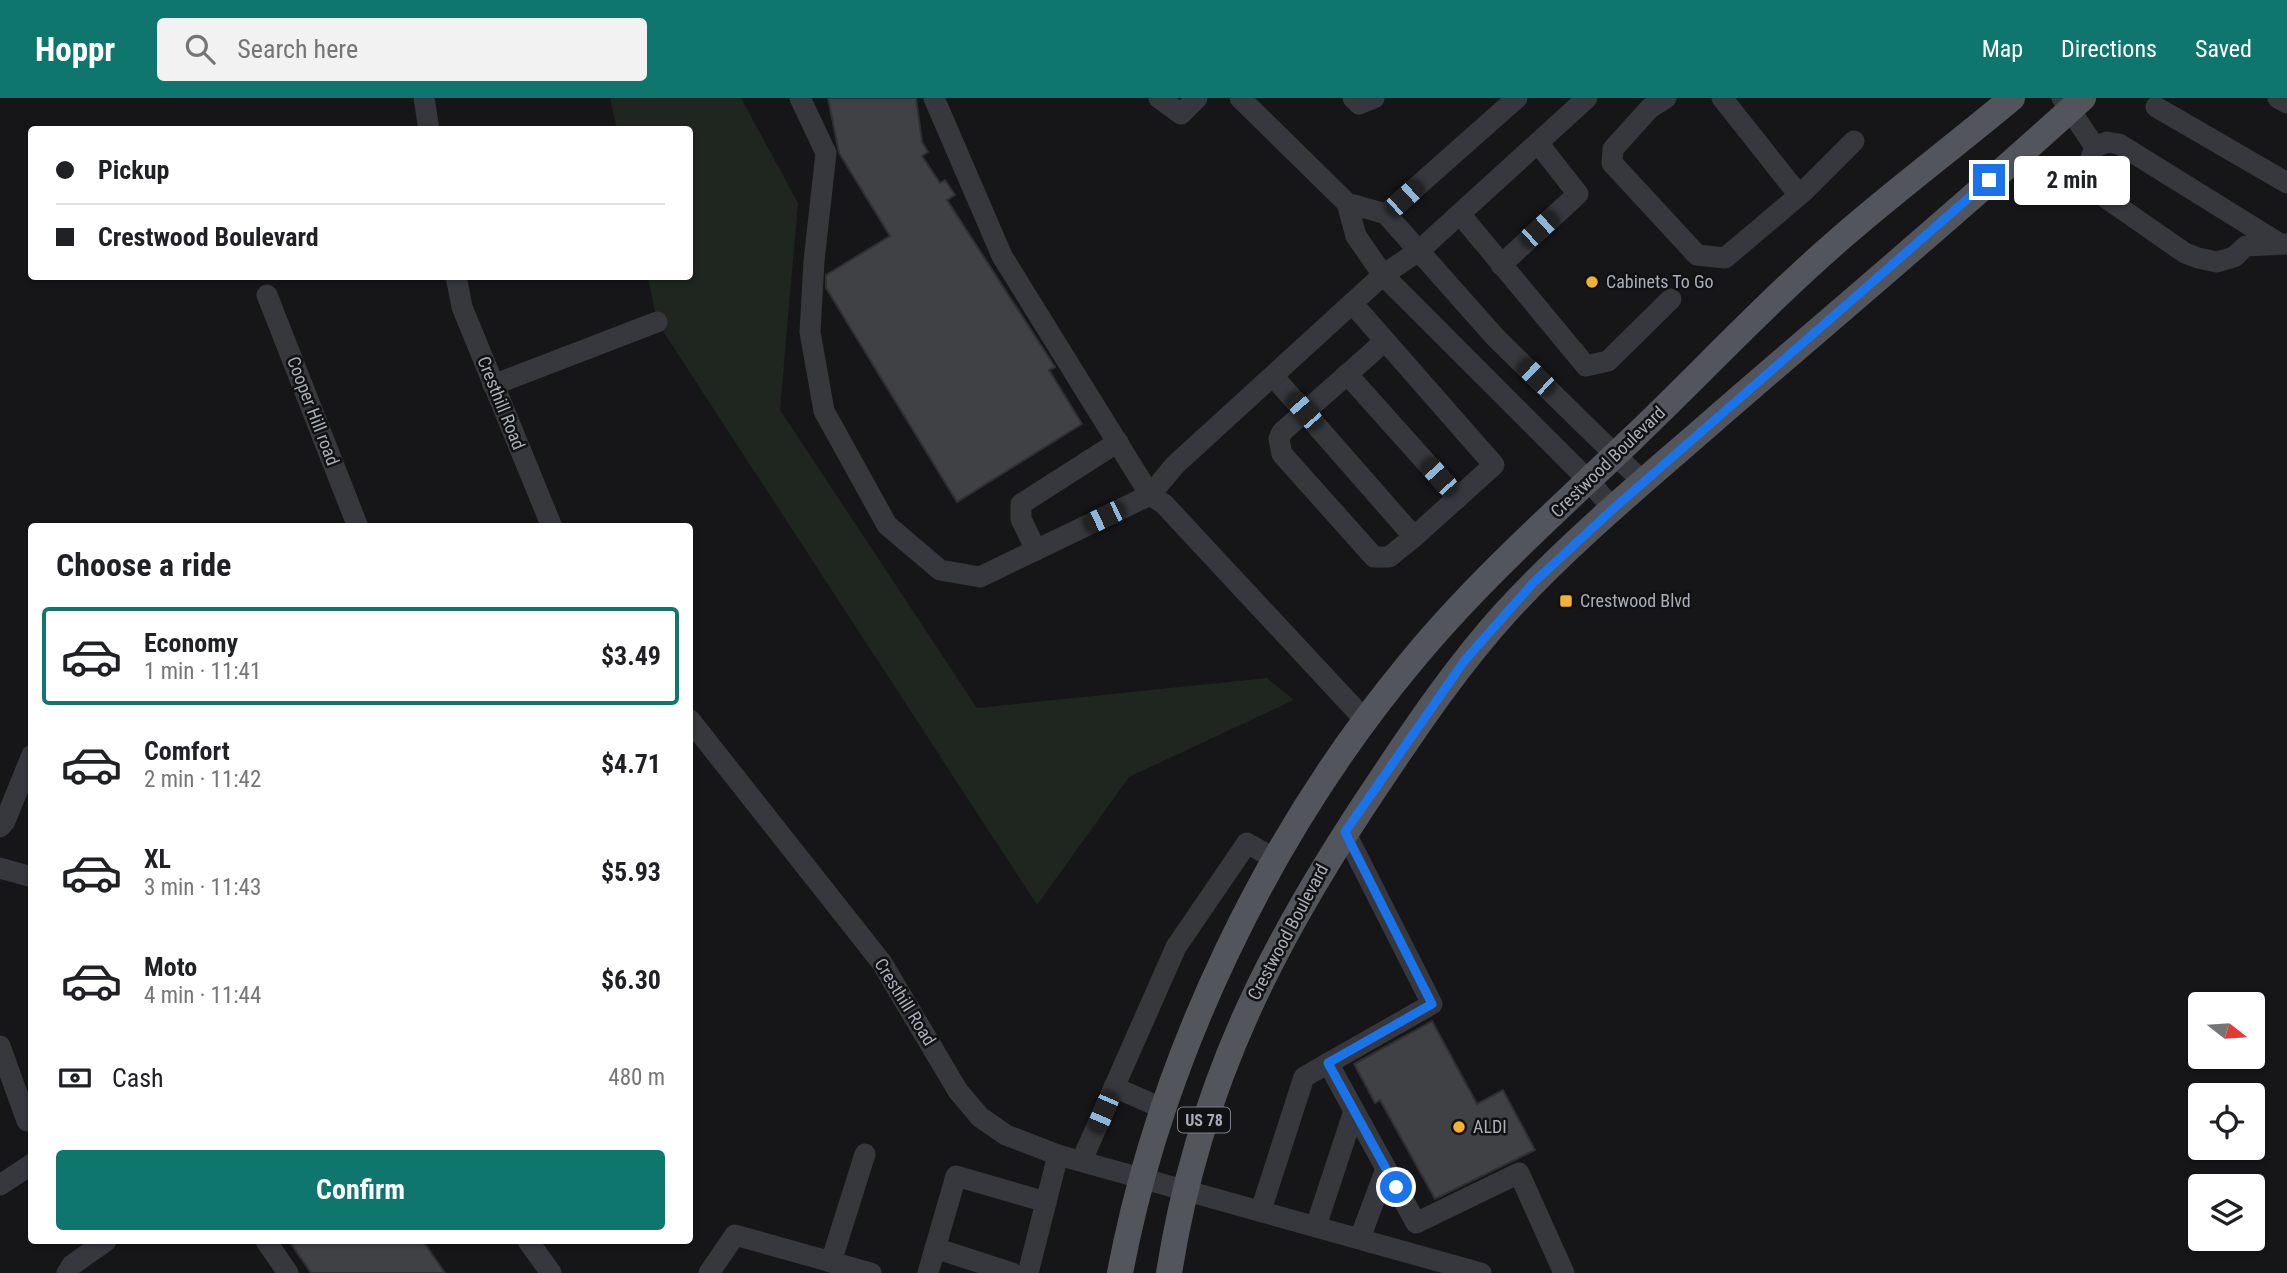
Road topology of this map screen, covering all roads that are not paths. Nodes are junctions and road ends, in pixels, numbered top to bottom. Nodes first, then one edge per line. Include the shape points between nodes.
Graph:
1 (424, 98) edge
2 (800, 98) edge
3 (934, 98) edge
4 (1159, 98) edge
5 (1197, 98) edge
6 (1240, 98) edge
7 (1353, 98) edge
8 (1374, 98) edge
9 (1517, 98) edge
10 (1587, 98) edge
11 (1666, 98) edge
12 (1722, 98) edge
13 (2012, 98) edge
14 (2278, 98) edge
15 (2154, 101) edge
16 (2072, 102) edge
17 (2287, 103) edge
18 (428, 126) edge
19 (1854, 141) dead end
20 (1538, 143) junction
21 (2095, 147) junction
22 (2287, 183) edge
23 (1799, 195) junction
24 (1347, 203) junction
25 (1386, 214) junction
26 (1460, 214) junction
27 (2283, 244) edge
28 (1420, 250) junction
29 (1500, 265) junction
30 (1383, 275) junction
31 (457, 280) edge
32 (267, 295) dead end
33 (1671, 299) dead end
34 (1352, 303) junction
35 (657, 322) dead end
36 (1385, 341) junction
37 (1347, 374) junction
38 (1273, 376) junction
39 (493, 385) junction
40 (1304, 411) junction
41 (1118, 442) junction
42 (1615, 455) junction
43 (1589, 481) junction
44 (1643, 482) junction
45 (1150, 495) junction
46 (1458, 498) junction
47 (1613, 509) junction
48 (356, 523) edge
49 (550, 523) edge
50 (1414, 537) junction
51 (1036, 550) junction
52 (1365, 720) junction
53 (693, 724) edge
54 (28, 769) edge
55 (0, 827) edge
56 (1345, 832) junction
57 (1275, 859) junction
58 (0, 868) edge
59 (28, 876) edge
60 (1312, 884) junction
61 (0, 1046) edge
62 (1328, 1063) junction
63 (1114, 1087) junction
64 (1164, 1109) junction
65 (1354, 1111) junction
66 (27, 1121) dead end
67 (865, 1154) dead end
68 (1058, 1155) junction
69 (1082, 1160) junction
70 (28, 1167) edge
71 (1386, 1169) junction
72 (1141, 1175) junction
73 (0, 1185) edge
74 (1184, 1189) junction
75 (1046, 1202) junction
76 (1261, 1210) junction
77 (1316, 1226) junction
78 (1360, 1238) junction
79 (102, 1244) edge
80 (268, 1244) edge
81 (530, 1244) edge
82 (935, 1248) junction
83 (831, 1262) junction
84 (67, 1273) edge
85 (288, 1273) edge
86 (551, 1273) edge
87 (709, 1273) edge
88 (871, 1273) edge
89 (928, 1273) edge
90 (1012, 1273) edge
91 (1028, 1273) edge
92 (1120, 1273) edge
93 (1169, 1273) edge
94 (1481, 1273) edge
95 (1564, 1273) edge

1 - 18 street
2 - 51 street via 826,153 810,332 824,411 887,526 940,570 980,576
3 - 41 street via 1002,256
4 - 5 street via 1181,114
6 - 24 street
7 - 8 street via 1359,104
9 - 25 street
10 - 20 street
11 - 23 street via 1650,108 1613,149 1612,163 1698,255 1725,258
12 - 23 street
13 - 42 main road, Crestwood Boulevard / US 78 via 1840,238
14 - 17 street
15 - 22 street
16 - 21 street
16 - 44 main road, Crestwood Boulevard / US 78
19 - 23 street
20 - 26 street
20 - 29 street via 1578,194
21 - 27 street via 2119,144
21 - 27 street via 2090,187 2185,253 2217,262 2234,257 2246,246
24 - 25 street
24 - 30 street via 1356,236
25 - 28 street
26 - 28 street
26 - 29 street
28 - 30 street
28 - 42 street via 1496,338
29 - 33 street via 1586,366 1608,362
30 - 34 street
30 - 43 street
31 - 39 street, Cresthill Road via 461,307
32 - 48 street, Cooper Hill road
34 - 36 street
34 - 38 street
35 - 39 street
36 - 37 street
36 - 46 street via 1494,465
37 - 40 street
37 - 46 street
38 - 40 street
38 - 45 street via 1175,465
39 - 49 street, Cresthill Road
40 - 50 street
40 - 50 street via 1282,432 1282,454 1378,559 1389,557
41 - 45 street
41 - 51 street via 1021,504 1021,519
42 - 43 main road, Crestwood Boulevard / US 78
42 - 44 street
43 - 47 street
43 - 52 main road, Crestwood Boulevard / US 78 via 1453,612
44 - 47 main road, Crestwood Boulevard / US 78
45 - 51 street
45 - 52 street via 1164,504
46 - 50 street
47 - 56 main road, Crestwood Boulevard / US 78 via 1533,583 1465,660
52 - 57 main road, Crestwood Boulevard / US 78
53 - 68 street, Cresthill Road via 883,963 958,1091 980,1117 1006,1135
54 - 55 street
56 - 60 main road, Crestwood Boulevard / US 78
56 - 62 street via 1432,1004
57 - 60 main road
57 - 63 street via 1247,843 1176,947
57 - 64 main road, Crestwood Boulevard / US 78 via 1218,972
58 - 59 street
60 - 74 main road, Crestwood Boulevard / US 78 via 1242,1017
61 - 66 street
62 - 65 street
62 - 76 street via 1304,1077
63 - 64 street
63 - 69 street
64 - 72 main road, Crestwood Boulevard / US 78
65 - 71 street
65 - 77 street
67 - 83 street
68 - 69 street, Cresthill Road
68 - 75 street
69 - 72 street, Cresthill Road
70 - 73 street
71 - 78 street
71 - 95 street via 1416,1223 1519,1173
72 - 74 street, Cresthill Road
72 - 92 main road, Crestwood Boulevard / US 78
74 - 76 street, Cresthill Road
74 - 93 main road, Crestwood Boulevard / US 78
75 - 82 street via 956,1176
75 - 91 street
76 - 77 street, Cresthill Road
77 - 78 street, Cresthill Road
78 - 94 street, Cresthill Road
79 - 84 street
80 - 85 street
81 - 86 street
82 - 89 street
82 - 90 street
83 - 87 street via 735,1235
83 - 88 street

